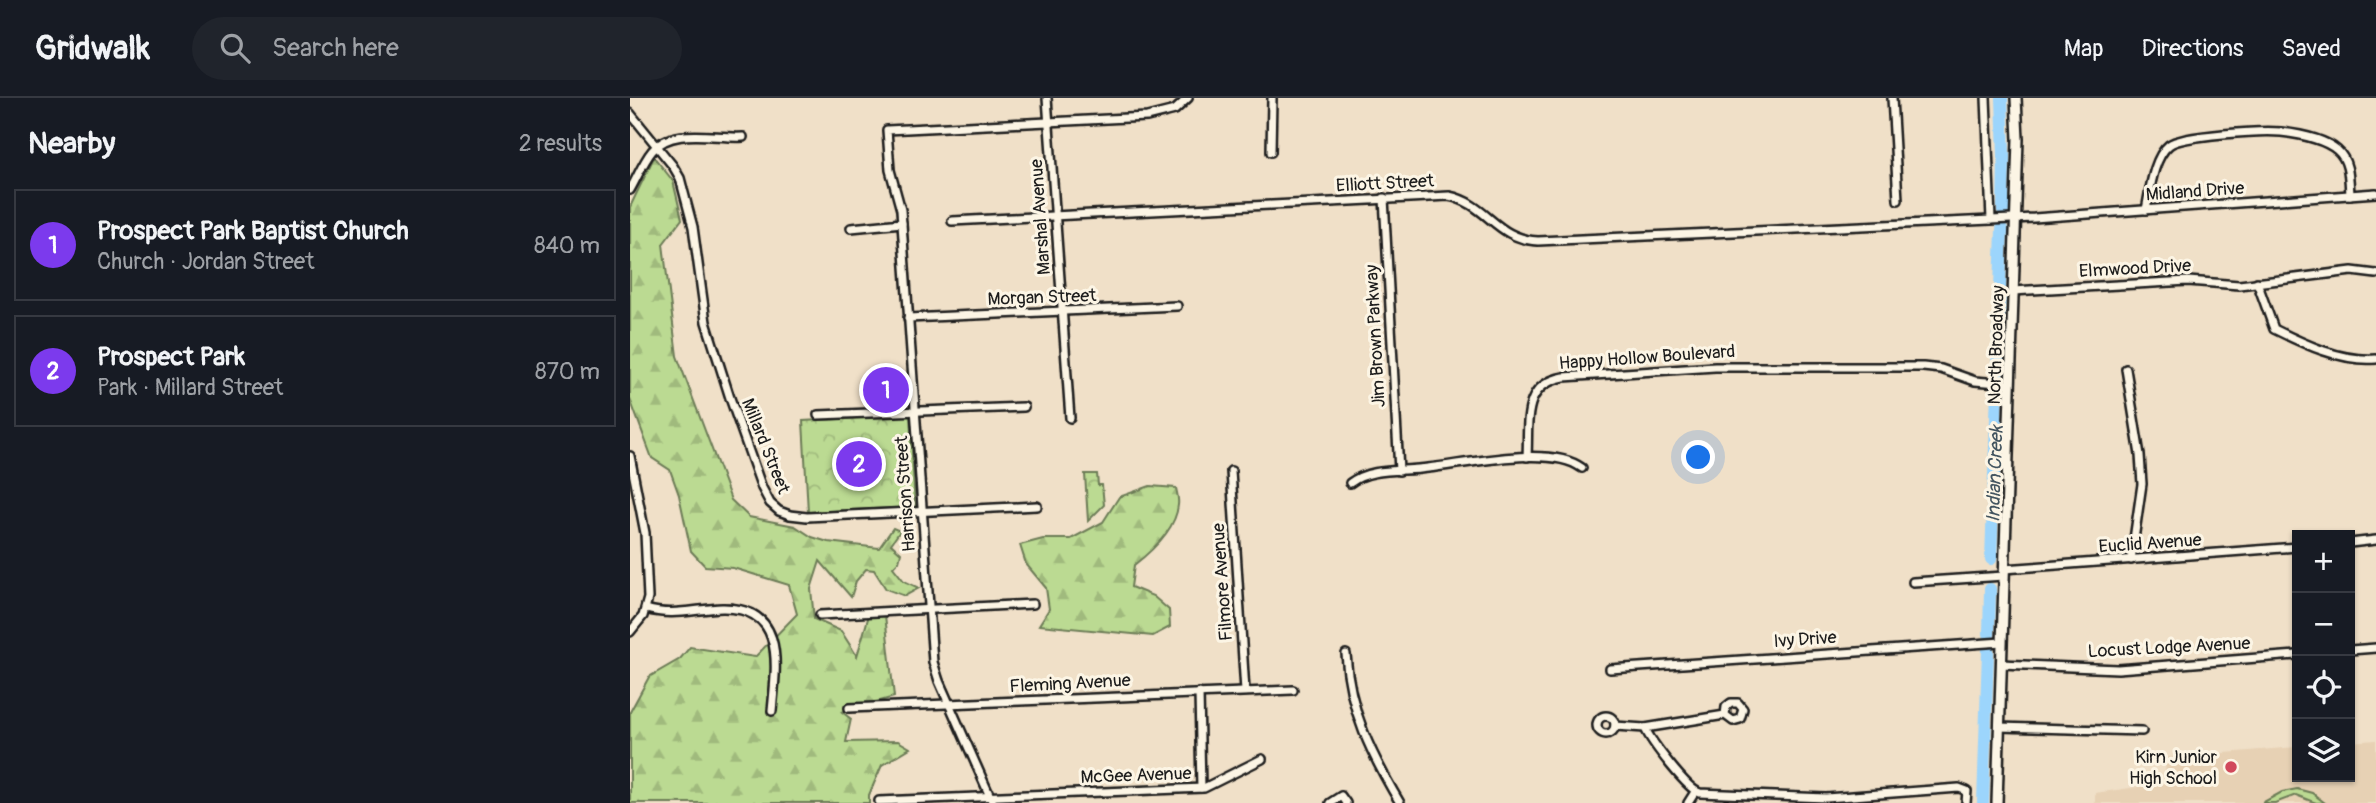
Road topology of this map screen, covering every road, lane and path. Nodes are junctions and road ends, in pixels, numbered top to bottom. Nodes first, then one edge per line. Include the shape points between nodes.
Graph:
1 (1047, 98) edge
2 (1188, 98) edge
3 (1272, 98) edge
4 (1892, 98) edge
5 (1986, 98) edge
6 (2016, 98) edge
7 (630, 113) edge
8 (1049, 122) junction
9 (743, 137) dead end
10 (656, 146) junction
11 (1271, 152) dead end
12 (630, 190) edge
13 (2376, 193) edge
14 (2350, 195) junction
15 (1384, 198) junction
16 (1898, 200) dead end
17 (2146, 210) junction
18 (1055, 217) junction
19 (2016, 219) junction
20 (1991, 220) junction
21 (952, 221) dead end
22 (902, 223) junction
23 (850, 228) dead end
24 (2376, 274) edge
25 (2257, 282) junction
26 (2013, 291) junction
27 (1177, 306) dead end
28 (1062, 312) junction
29 (908, 318) junction
30 (2376, 359) edge
31 (2126, 369) dead end
32 (2010, 384) junction
33 (1024, 407) dead end
34 (915, 411) junction
35 (818, 415) dead end
36 (1070, 418) dead end
37 (630, 456) edge
38 (1527, 457) junction
39 (1582, 468) dead end
40 (1231, 471) dead end
41 (1399, 471) junction
42 (1350, 483) dead end
43 (1037, 506) dead end
44 (922, 512) junction
45 (2376, 540) edge
46 (2355, 542) edge
47 (2292, 547) edge
48 (2131, 560) junction
49 (2004, 573) junction
50 (1913, 582) dead end
51 (1033, 604) dead end
52 (928, 608) junction
53 (646, 609) junction
54 (820, 615) dead end
55 (630, 632) edge
56 (2002, 642) junction
57 (2376, 648) edge
58 (2355, 650) edge
59 (1346, 654) dead end
60 (2292, 655) edge
61 (2001, 664) junction
62 (1610, 669) dead end
63 (1293, 690) dead end
64 (1245, 691) junction
65 (1199, 693) junction
66 (949, 704) junction
67 (849, 708) dead end
68 (772, 711) dead end
69 (1725, 715) dead end
70 (1615, 726) dead end
71 (1999, 727) junction
72 (1645, 728) junction
73 (2142, 731) dead end
74 (1262, 759) dead end
75 (1201, 788) junction
76 (1092, 792) junction
77 (1695, 792) junction
78 (1707, 794) junction
79 (1876, 799) edge
80 (992, 800) edge
81 (879, 801) dead end
82 (1093, 803) edge
83 (1330, 803) edge
84 (1346, 803) edge
85 (1400, 803) edge
86 (1688, 803) edge
87 (1707, 803) edge
88 (1966, 803) edge
89 (1997, 803) edge

1 - 8 street, Marshal Avenue
2 - 8 street via 1175,110 1147,117
3 - 11 street
4 - 16 street
5 - 20 street
6 - 19 main road, North Broadway
7 - 10 street, Millard Street
8 - 18 street, Marshal Avenue
8 - 22 street, Harrison Street via 887,130
9 - 10 street via 676,137
10 - 12 street
10 - 44 street, Millard Street via 680,178 693,227 706,322 770,503 784,513 807,517
13 - 14 street, Midland Drive
14 - 17 street, Midland Drive
14 - 17 street via 2346,164 2336,149 2296,135 2264,131 2183,139 2169,145 2159,162
15 - 18 street, Elliott Street
15 - 20 street, Elliott Street via 1459,198 1475,205 1510,235 1538,241
15 - 41 street, Jim Brown Parkway
17 - 19 street, Midland Drive
18 - 21 street, Elliott Street
18 - 28 street, Marshal Avenue
19 - 20 street, Elliott Street
19 - 26 main road, North Broadway
22 - 23 street
22 - 29 street, Harrison Street
24 - 25 street, Elmwood Drive via 2352,271
25 - 26 street, Elmwood Drive via 2188,281
25 - 30 street via 2274,329 2350,359
26 - 32 main road, North Broadway
27 - 28 street, Morgan Street
28 - 29 street, Morgan Street
28 - 36 street, Marshal Avenue
29 - 34 street, Harrison Street
31 - 48 street via 2142,484
32 - 38 street, Happy Hollow Boulevard via 1975,381 1923,367 1715,366 1564,377 1548,381 1533,396
32 - 49 main road, North Broadway
33 - 34 street
34 - 35 street
34 - 44 street, Harrison Street
37 - 53 street via 646,541
38 - 39 street via 1567,459
38 - 41 street
40 - 64 street, Filmore Avenue
41 - 42 street via 1372,473
43 - 44 street, Millard Street
44 - 52 street, Harrison Street
45 - 46 street
47 - 48 street, Euclid Avenue
48 - 49 street, Euclid Avenue
49 - 50 street, Euclid Avenue
49 - 56 main road, North Broadway
51 - 52 street
52 - 54 street
52 - 66 street, Harrison Street via 933,662
53 - 55 street
53 - 68 street via 672,614 726,608 763,622 775,653
56 - 61 main road, North Broadway
56 - 62 street, Ivy Drive
57 - 58 street
59 - 85 street via 1352,695 1368,746
60 - 61 street, Locust Lodge Avenue via 2118,669
61 - 71 main road, North Broadway
63 - 64 street, Fleming Avenue
64 - 65 street, Fleming Avenue
65 - 66 street, Fleming Avenue
65 - 75 street
66 - 67 street, Fleming Avenue
66 - 80 street, Harrison Street
69 - 72 street
70 - 72 street
71 - 73 street
71 - 89 main road, North Broadway
72 - 77 street
74 - 75 street, McGee Avenue
75 - 76 street, McGee Avenue
76 - 80 street, McGee Avenue
76 - 82 street
77 - 78 street
77 - 86 street
78 - 79 street
78 - 87 street
79 - 88 street via 1959,788 1967,791
80 - 81 street, McGee Avenue
83 - 84 street via 1341,796

